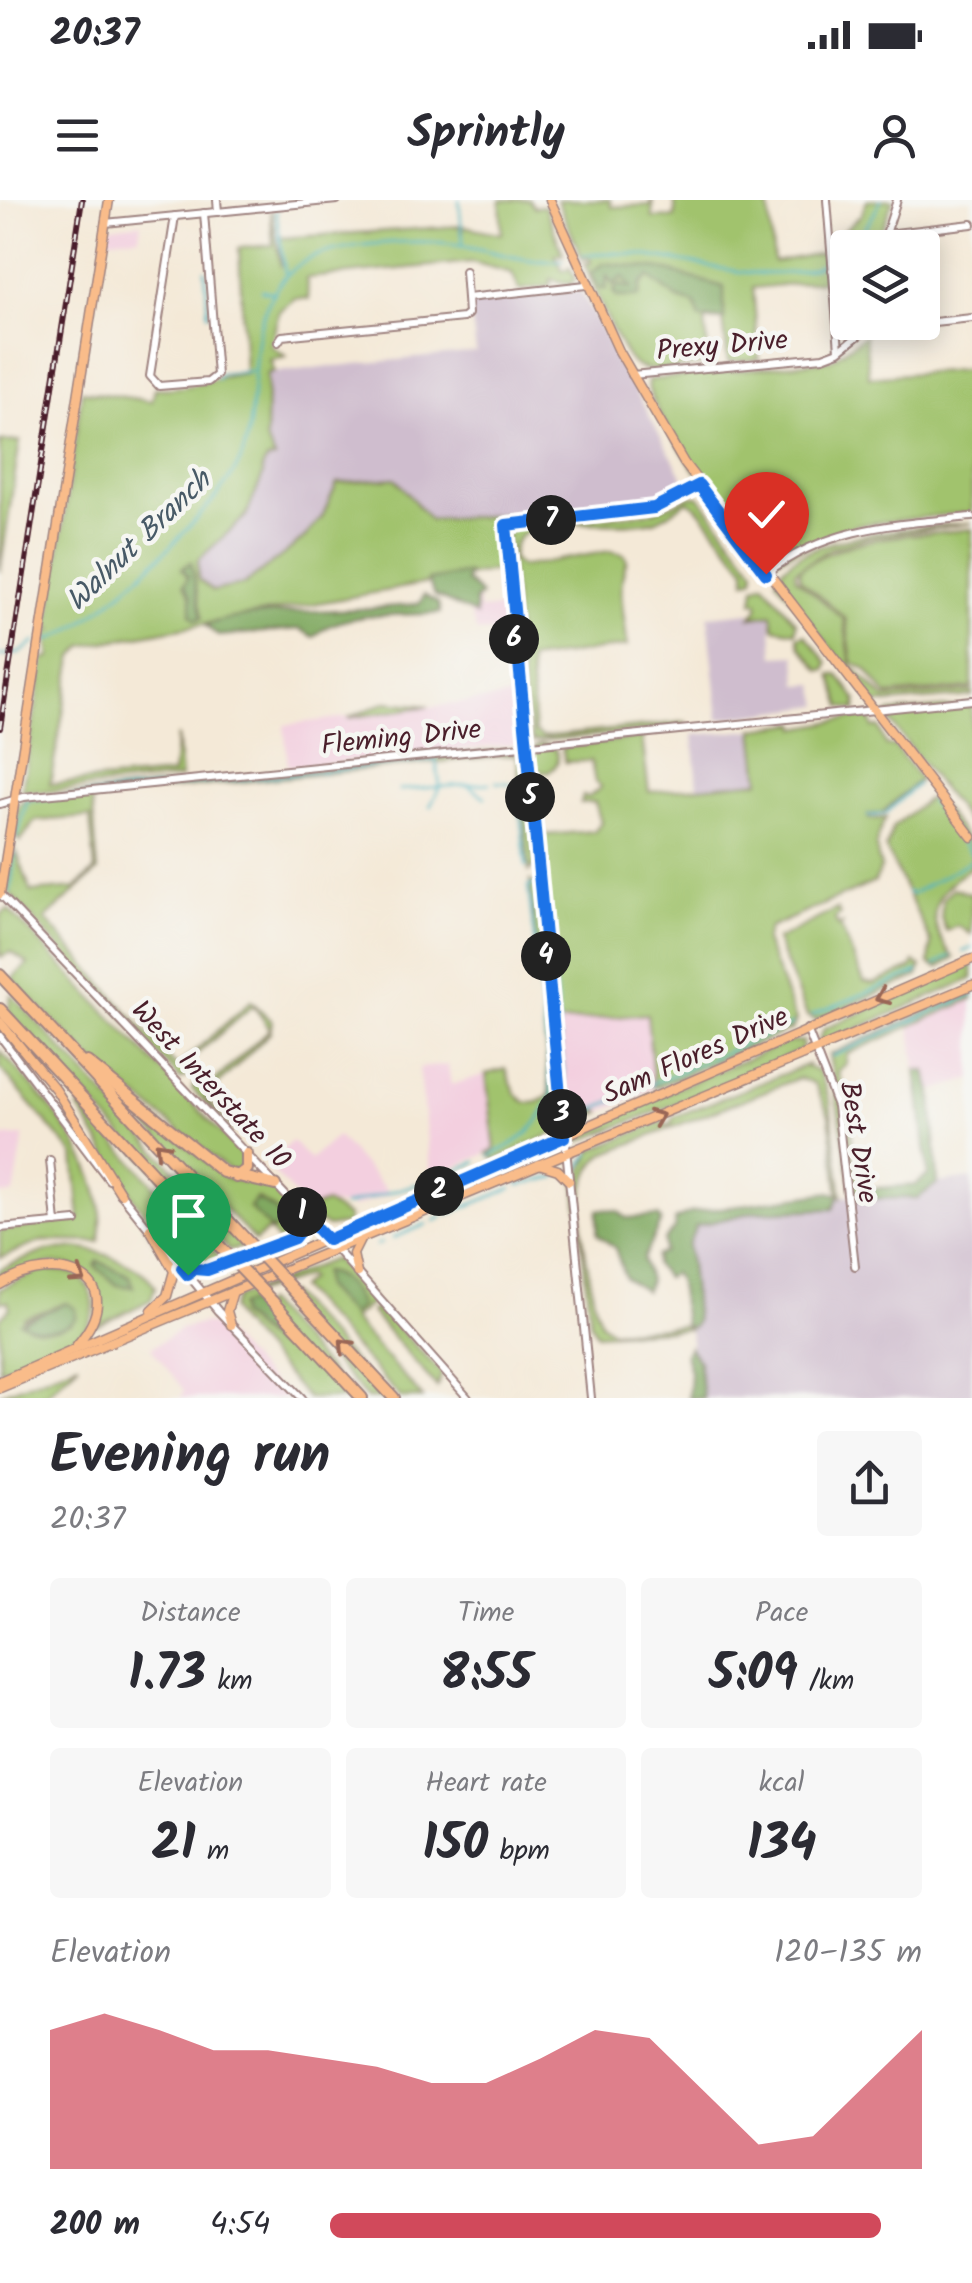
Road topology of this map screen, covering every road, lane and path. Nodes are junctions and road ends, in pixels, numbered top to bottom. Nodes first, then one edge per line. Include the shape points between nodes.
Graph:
1 (108, 200) edge
2 (217, 200) edge
3 (337, 200) edge
4 (550, 200) edge
5 (827, 200) edge
6 (897, 200) edge
7 (285, 203) edge
8 (218, 212) junction
9 (204, 213) junction
10 (175, 216) junction
11 (105, 223) junction
12 (972, 224) edge
13 (887, 230) edge
14 (920, 230) edge
15 (830, 242) edge
16 (464, 272) dead end
17 (586, 285) junction
18 (467, 298) junction
19 (972, 318) edge
20 (940, 321) edge
21 (280, 339) dead end
22 (839, 340) edge
23 (853, 340) edge
24 (840, 351) junction
25 (631, 374) junction
26 (699, 485) junction
27 (972, 516) edge
28 (766, 574) junction
29 (972, 700) edge
30 (872, 710) junction
31 (525, 746) junction
32 (14, 800) junction
33 (0, 804) edge
34 (972, 837) edge
35 (0, 894) edge
36 (972, 960) edge
37 (0, 975) edge
38 (972, 985) edge
39 (0, 1009) edge
40 (5, 1021) edge
41 (807, 1029) junction
42 (0, 1036) edge
43 (70, 1050) junction
44 (816, 1050) junction
45 (564, 1137) junction
46 (566, 1153) junction
47 (247, 1154) junction
48 (50, 1160) dead end
49 (539, 1164) junction
50 (235, 1177) junction
51 (569, 1180) junction
52 (275, 1185) junction
53 (121, 1194) junction
54 (300, 1211) junction
55 (76, 1221) dead end
56 (56, 1223) junction
57 (0, 1228) edge
58 (150, 1229) junction
59 (361, 1238) junction
60 (328, 1240) junction
61 (336, 1248) junction
62 (855, 1266) dead end
63 (182, 1268) junction
64 (358, 1272) junction
65 (0, 1285) edge
66 (233, 1291) junction
67 (202, 1293) junction
68 (210, 1301) junction
69 (145, 1316) junction
70 (232, 1324) junction
71 (75, 1348) junction
72 (0, 1384) edge
73 (302, 1398) edge
74 (362, 1398) edge
75 (394, 1398) edge
76 (468, 1398) edge
77 (591, 1398) edge

1 - 11 main road
2 - 8 street
3 - 7 street
4 - 17 main road
5 - 15 street
6 - 13 street
7 - 8 street
8 - 9 street
9 - 10 street
9 - 10 street via 216,377 162,386 152,382
10 - 11 street
11 - 32 main road
12 - 14 street
16 - 18 street
17 - 18 street
17 - 25 main road
18 - 21 street via 463,318
19 - 20 street
22 - 24 street
23 - 24 street, Prexy Drive
24 - 25 street, Prexy Drive
25 - 26 main road
26 - 28 main road
26 - 31 street via 654,508 506,525
27 - 28 street via 852,532 801,551
28 - 30 main road
29 - 30 street, Fleming Drive
30 - 31 street, Fleming Drive
30 - 34 main road
31 - 32 street, Fleming Drive
31 - 45 street
32 - 33 street, Fleming Drive
32 - 35 main road
35 - 47 street, West Interstate 10
36 -> 41 main road, Sam Flores Drive
37 - 43 highway
38 - 44 main road, Sam Flores Drive
39 - 40 highway
40 - 53 main road
40 - 74 highway, bridge
41 - 44 street, Best Drive
41 - 45 main road, Sam Flores Drive
42 - 53 street
43 - 50 highway
75 -> 43 highway, bridge
46 -> 44 main road, Sam Flores Drive
44 - 62 street, Best Drive via 838,1116
45 - 46 street
45 - 60 main road, Sam Flores Drive
46 - 49 main road, Sam Flores Drive
46 - 51 street
47 - 50 highway via 247,1170
47 - 52 street, West Interstate 10
48 - 56 street
49 - 51 main road
49 - 59 main road, Sam Flores Drive
50 - 52 highway
51 - 77 street
52 - 54 street, West Interstate 10
53 - 58 street
54 - 60 street, West Interstate 10
54 - 63 street via 294,1238 217,1268
55 - 56 street
56 - 57 street
58 - 63 street
58 - 69 main road via 174,1278 167,1296
59 - 61 main road, Sam Flores Drive
59 - 64 main road via 353,1254
60 - 61 street, West Interstate 10
60 - 67 main road, Sam Flores Drive
61 - 64 street, West Interstate 10
61 - 66 main road, Sam Flores Drive
63 - 67 street
64 - 76 street, West Interstate 10
65 -> 71 main road via 45,1267 85,1278 96,1294 97,1314
66 - 68 main road, Sam Flores Drive
66 - 70 main road via 227,1311
67 - 68 street
67 - 69 main road, Sam Flores Drive
68 - 70 street
68 - 72 main road, Sam Flores Drive
69 - 71 main road, Sam Flores Drive
70 - 73 street
71 - 72 main road, Sam Flores Drive

